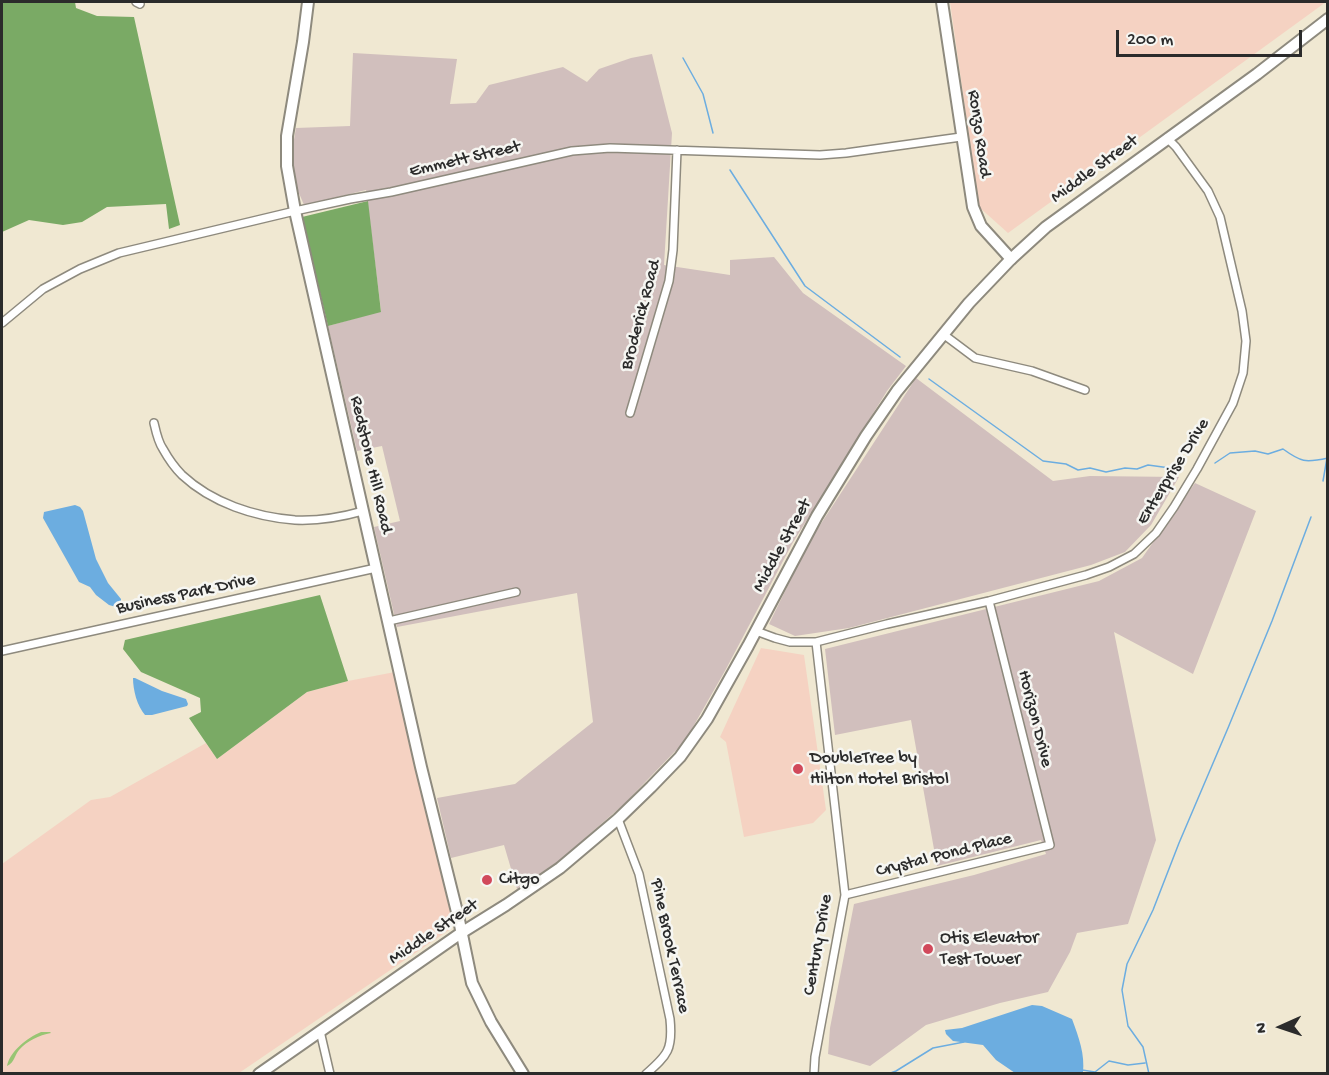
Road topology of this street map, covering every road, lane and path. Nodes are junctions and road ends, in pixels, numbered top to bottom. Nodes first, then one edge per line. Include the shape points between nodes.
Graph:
1 (308, 2) edge
2 (942, 2) edge
3 (1328, 19) edge
4 (961, 137) junction
5 (1167, 138) junction
6 (677, 150) junction
7 (295, 211) junction
8 (1011, 259) junction
9 (2, 323) edge
10 (943, 334) junction
11 (1085, 390) dead end
12 (630, 413) dead end
13 (154, 423) dead end
14 (363, 511) junction
15 (376, 568) junction
16 (516, 592) dead end
17 (989, 601) junction
18 (389, 621) junction
19 (756, 631) junction
20 (816, 642) junction
21 (2, 651) edge
22 (618, 819) junction
23 (1050, 845) joint
24 (845, 895) junction
25 (461, 933) junction
26 (320, 1031) junction
27 (259, 1074) edge
28 (330, 1074) edge
29 (523, 1074) edge
30 (646, 1074) edge
31 (814, 1074) edge

1 - 7 main road, Redstone Hill Road via 287,136 287,166
2 - 4 main road, Ronzo Road
3 - 5 main road, Middle Street
4 - 6 street, Emmett Street via 820,155
4 - 8 main road, Ronzo Road via 976,217
5 - 8 main road, Middle Street via 1061,216
5 - 17 street, Enterprise Drive via 1208,191 1220,217 1245,326 1239,388 1174,507 1156,533 1134,554 1086,575
6 - 7 street, Emmett Street via 572,151
6 - 12 street, Broderick Road via 669,281
7 - 9 street, Emmett Street via 119,253 43,289
7 - 14 main road, Redstone Hill Road
8 - 10 main road, Middle Street
10 - 11 street via 975,358 1032,370
10 - 19 main road, Middle Street via 897,391 856,452
13 - 14 street via 161,447 180,474 220,501 248,512 296,520
14 - 15 main road, Redstone Hill Road
15 - 18 main road, Redstone Hill Road
15 - 21 street, Business Park Drive
16 - 18 street
17 - 20 street, Enterprise Drive
17 - 23 street, Horizon Drive
18 - 25 main road, Redstone Hill Road
19 - 20 street, Enterprise Drive via 790,642
19 - 22 main road, Middle Street via 693,740
20 - 24 street, Century Drive
22 - 25 main road, Middle Street via 560,868
22 - 30 street, Pine Brook Terrace via 639,874 670,1019 671,1034 664,1059
23 - 24 street, Crystal Pond Place
24 - 31 street, Century Drive
25 - 26 main road, Middle Street
25 - 29 main road, Redstone Hill Road via 474,989
26 - 27 main road, Middle Street
26 - 28 street

